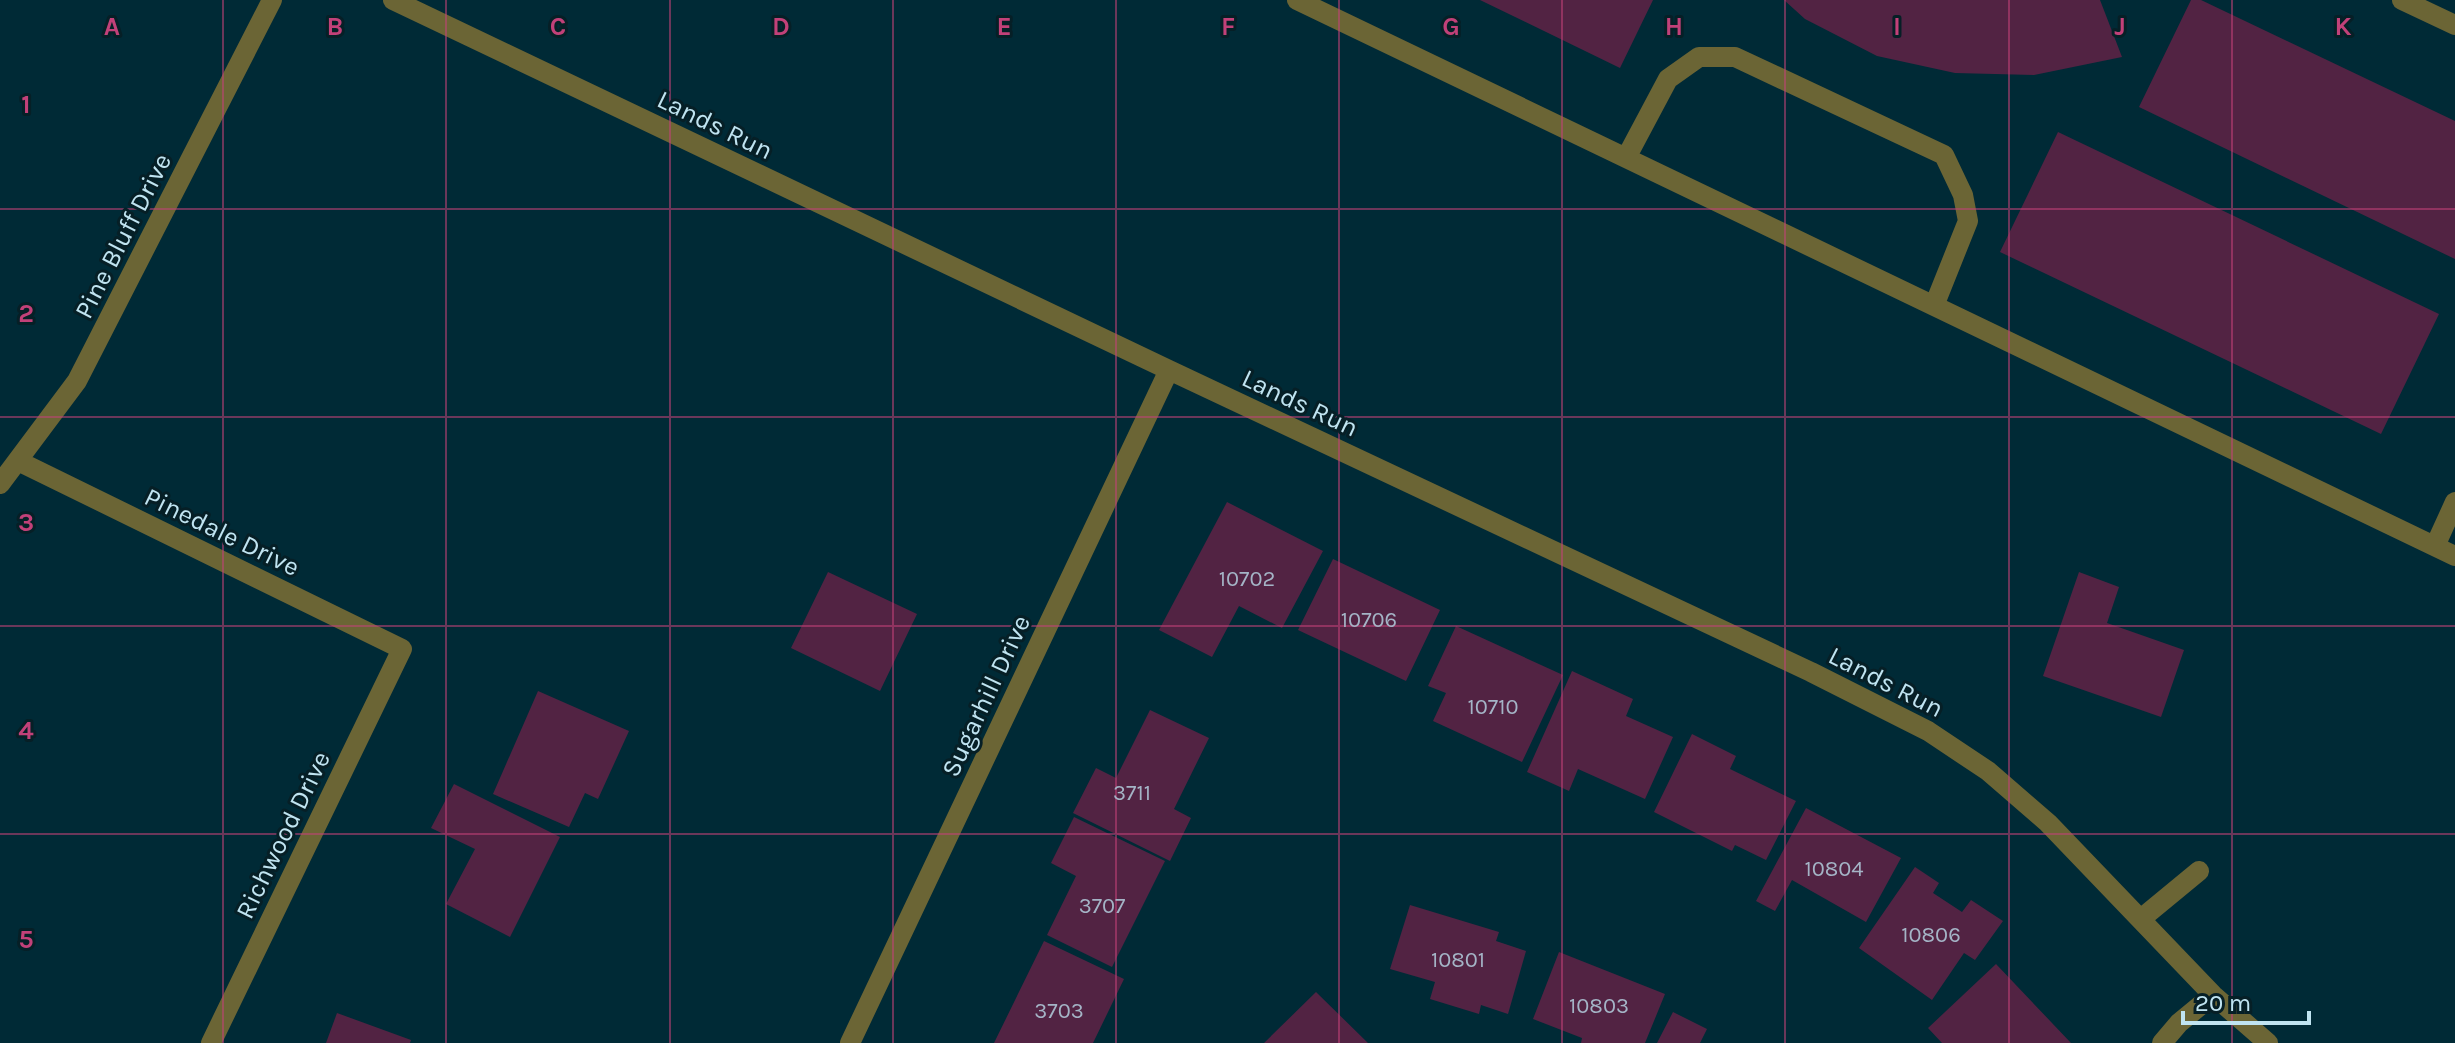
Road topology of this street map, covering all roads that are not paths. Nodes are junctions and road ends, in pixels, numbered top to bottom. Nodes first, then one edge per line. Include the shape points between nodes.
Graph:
1 (272, 0) edge
2 (393, 0) edge
3 (1297, 0) edge
4 (2402, 0) edge
5 (2455, 25) edge
6 (1626, 158) junction
7 (1934, 306) junction
8 (1169, 370) junction
9 (18, 461) junction
10 (0, 484) edge
11 (2455, 502) edge
12 (2435, 546) junction
13 (2455, 556) edge
14 (402, 649) joint
15 (2199, 871) dead end
16 (2142, 918) junction
17 (2213, 995) junction
18 (211, 1043) edge
19 (850, 1043) edge
20 (2162, 1043) edge
21 (2268, 1043) edge

1 - 9 street, Pine Bluff Drive via 85,367
2 - 8 street, Lands Run
3 - 6 street
4 - 5 street
6 - 7 street
6 - 7 street via 1668,79 1699,57 1735,57 1944,155 1963,195 1968,221
7 - 12 street
8 - 16 street, Lands Run via 1928,731 1988,771 2048,823
8 - 19 street, Sugarhill Drive
9 - 10 street, Pine Bluff Drive
9 - 14 street, Pinedale Drive
11 - 12 street
12 - 13 street
14 - 18 street, Richwood Drive
15 - 16 street
16 - 17 street, Lands Run
17 - 20 street
17 - 21 street, Lands Run

